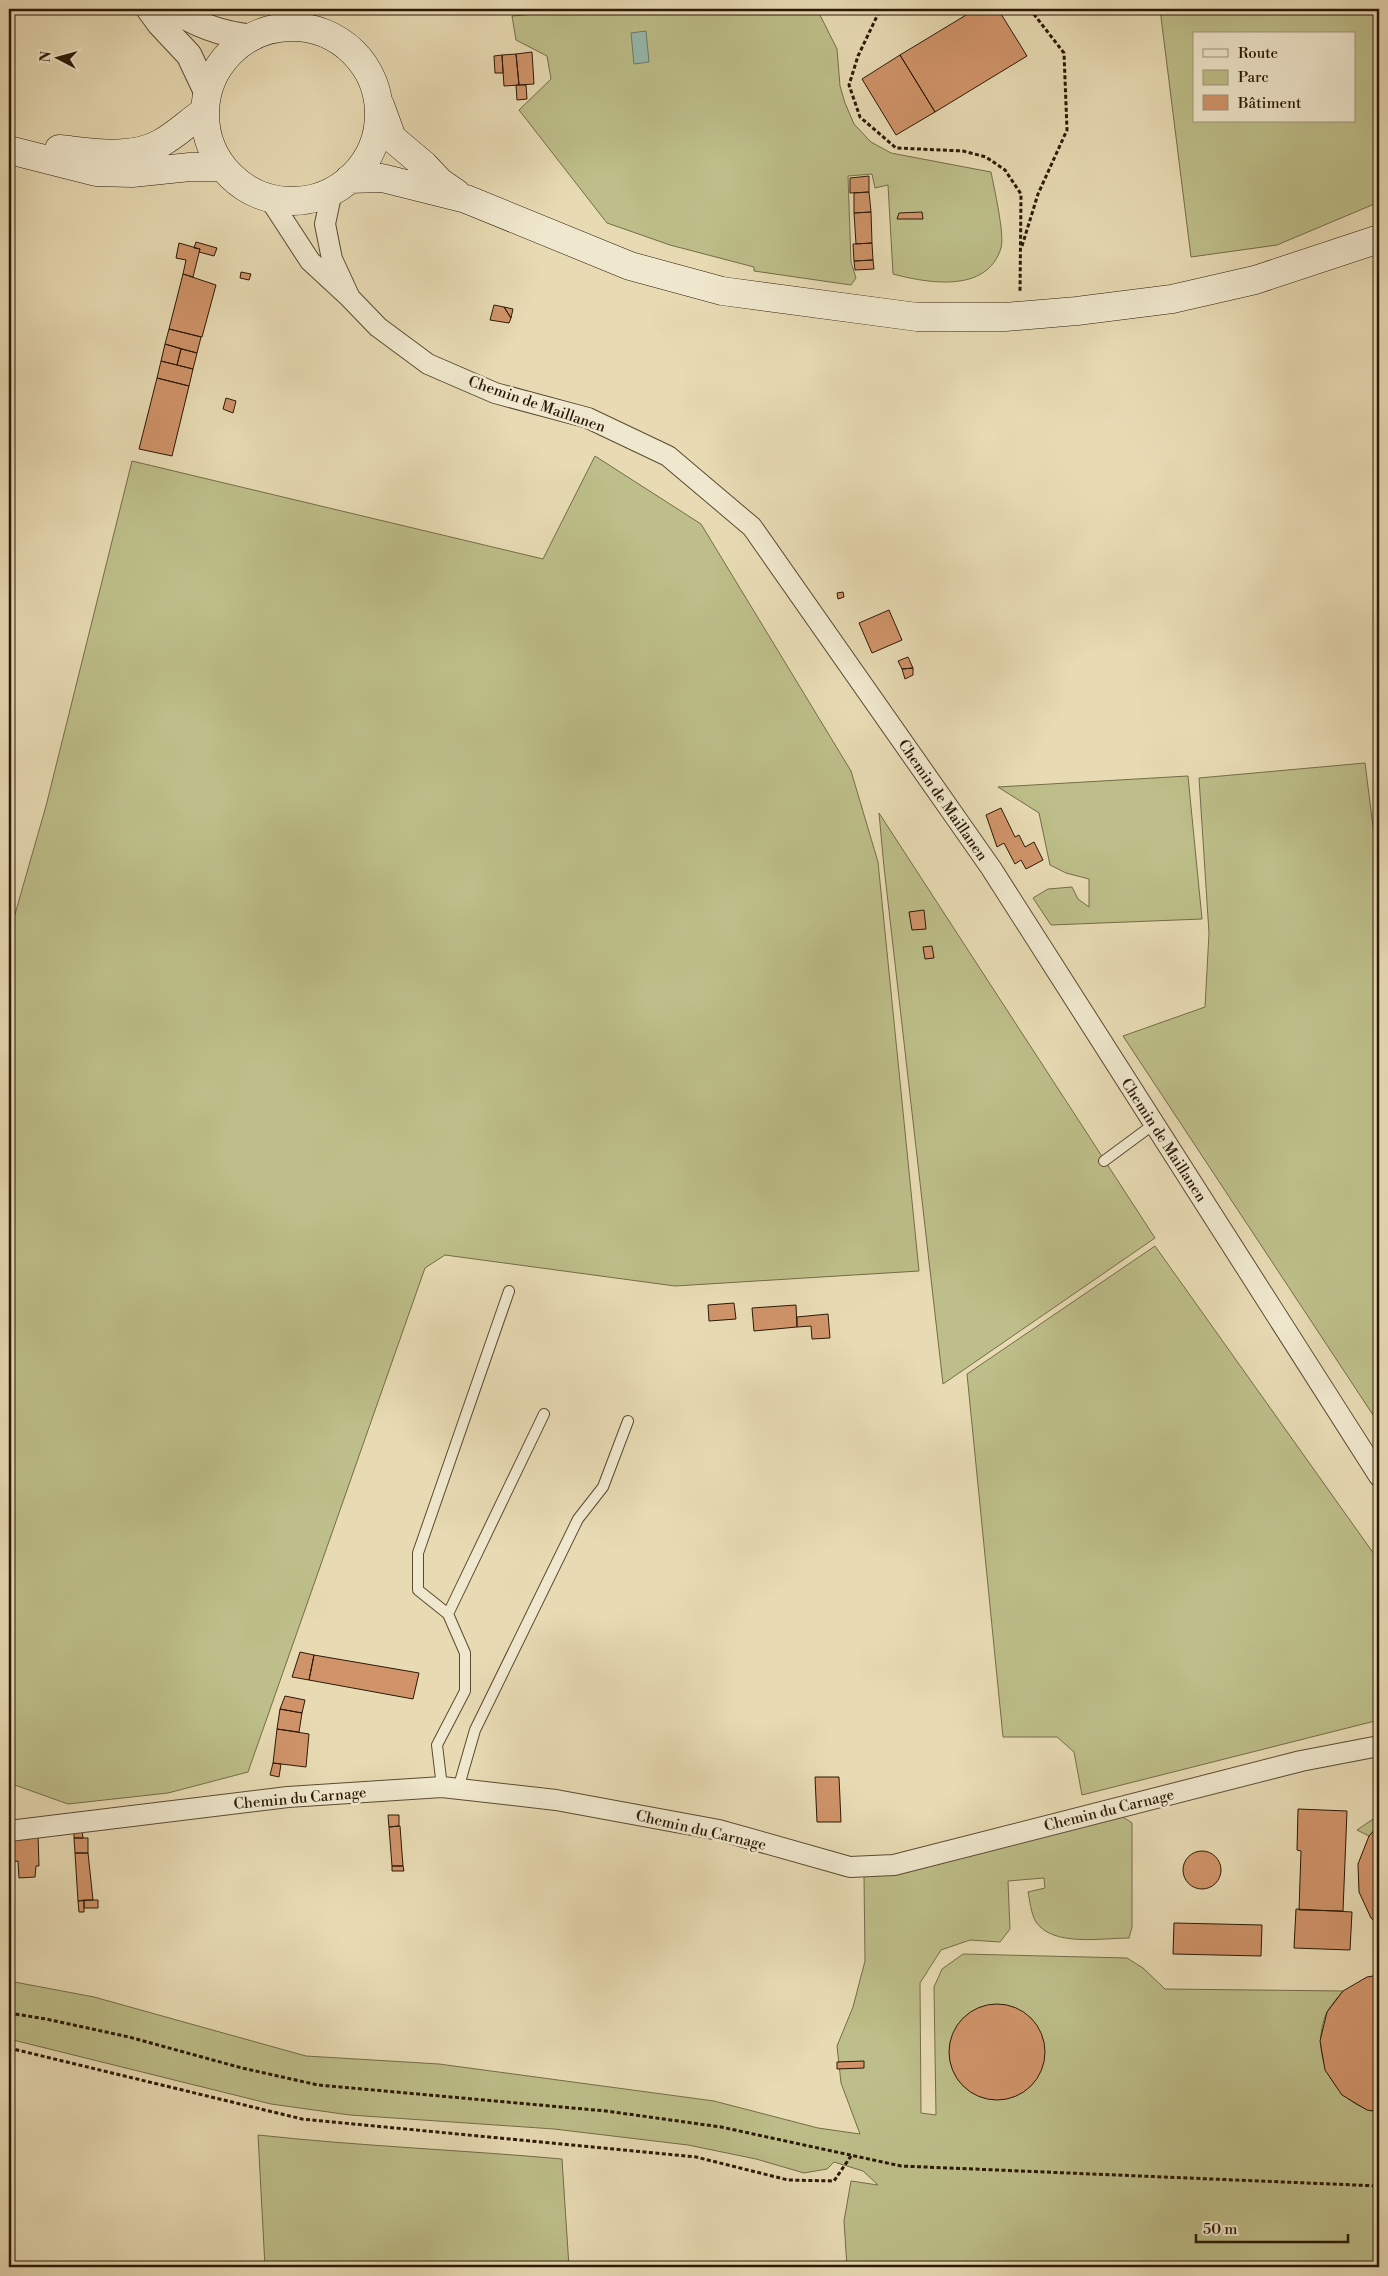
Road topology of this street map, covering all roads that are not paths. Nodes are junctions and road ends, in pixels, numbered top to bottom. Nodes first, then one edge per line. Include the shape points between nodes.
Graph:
1 (149, 9) edge
2 (173, 9) edge
3 (250, 37) junction
4 (376, 93) junction
5 (206, 102) junction
6 (9, 145) edge
7 (9, 150) edge
8 (222, 167) junction
9 (341, 185) junction
10 (269, 198) junction
11 (466, 199) junction
12 (1379, 240) edge
13 (350, 298) junction
14 (1154, 1124) junction
15 (1104, 1161) dead end
16 (509, 1291) dead end
17 (544, 1414) dead end
18 (628, 1421) dead end
19 (1379, 1476) edge
20 (448, 1614) junction
21 (1379, 1746) edge
22 (450, 1788) junction
23 (9, 1831) edge

1 - 5 street via 189,55
2 - 3 street via 221,32
3 - 4 main road via 271,29 294,26 316,30 337,39 360,60
3 - 5 main road via 222,60 213,76
4 - 9 main road via 379,117 374,140 364,162
4 - 11 main road via 392,138 440,182
5 - 6 main road via 160,144 132,152 106,154
5 - 8 main road via 209,140
7 - 8 main road via 96,172
8 - 10 main road via 243,186
9 - 10 main road via 312,198 290,201
9 - 11 main road via 382,178
9 - 13 street via 325,224 332,259
10 - 13 street, Chemin de Maillanen via 310,261
11 - 12 main road via 630,266 722,291 917,317 1019,316 1172,299 1255,280
13 - 14 street, Chemin de Maillanen via 378,327 428,364 495,393 588,418 668,456 752,527 991,868
14 - 15 lane
14 - 19 street, Chemin de Maillanen
16 - 20 lane via 418,1553 418,1590
17 - 20 lane
18 - 22 lane via 603,1487 578,1519
20 - 22 lane via 465,1653 465,1691 437,1746
21 - 22 street, Chemin du Carnage via 1301,1761 894,1866 850,1868 719,1830 556,1800
22 - 23 street, Chemin du Carnage via 288,1797

